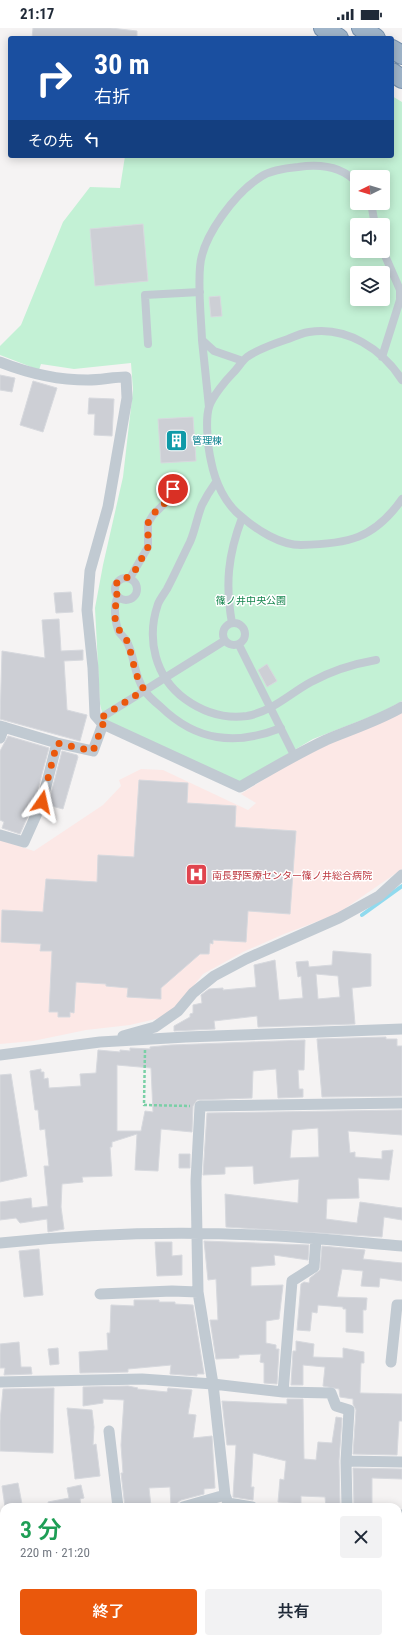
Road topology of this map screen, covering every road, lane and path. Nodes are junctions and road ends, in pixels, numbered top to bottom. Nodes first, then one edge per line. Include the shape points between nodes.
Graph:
1 (323, 28) edge
2 (361, 28) edge
3 (336, 36) edge
4 (373, 36) edge
5 (350, 179) edge
6 (386, 258) edge
7 (200, 292) junction
8 (202, 340) junction
9 (148, 344) dead end
10 (382, 357) junction
11 (244, 361) junction
12 (0, 362) edge
13 (402, 380) edge
14 (209, 407) junction
15 (216, 482) junction
16 (173, 489) dead end
17 (402, 499) edge
18 (242, 518) junction
19 (130, 578) junction
20 (118, 596) junction
21 (232, 623) junction
22 (224, 641) junction
23 (239, 645) junction
24 (376, 660) dead end
25 (165, 677) junction
26 (144, 690) junction
27 (402, 707) edge
28 (271, 708) junction
29 (101, 722) junction
30 (2, 727) edge
31 (281, 728) junction
32 (0, 738) edge
33 (57, 743) junction
34 (292, 752) dead end
35 (0, 835) edge
36 (402, 876) edge
37 (402, 1029) edge
38 (146, 1039) junction
39 (100, 1042) junction
40 (0, 1055) edge
41 (402, 1103) edge
42 (200, 1106) junction
43 (198, 1234) junction
44 (316, 1239) junction
45 (0, 1243) edge
46 (402, 1246) edge
47 (198, 1292) junction
48 (100, 1294) dead end
49 (402, 1305) edge
50 (391, 1362) dead end
51 (0, 1382) edge
52 (213, 1384) junction
53 (283, 1392) junction
54 (109, 1431) dead end
55 (346, 1461) junction
56 (402, 1462) edge
57 (226, 1502) edge
58 (118, 1503) edge
59 (347, 1503) edge

1 - 3 highway
2 - 4 highway
5 - 7 street via 332,167 313,165 263,175 230,204 209,240 200,266
6 - 10 street via 400,290 400,300
7 - 8 street
7 - 9 street via 145,295
8 - 11 street via 214,351
8 - 14 street
10 - 11 street via 374,348 344,334 308,332 248,356
10 - 13 street
11 - 14 street via 225,381
12 - 29 street via 23,371 59,378 89,380 126,377 128,398 108,507 90,571 86,610 95,714
14 - 15 street via 207,444
15 - 18 street via 234,511
15 - 25 street via 202,505 191,540 158,603 152,637 154,656
16 - 19 street via 167,501 152,515 148,523 148,547
17 - 18 street via 390,516 365,535 333,544 297,545 262,534
18 - 21 street via 230,557 228,580
19 - 20 street via 124,577 115,584 114,590
19 - 20 street via 136,582 136,595 127,600
20 - 26 street via 115,618 120,632 128,642 136,674
21 - 22 street via 223,630
21 - 23 street via 244,628 246,634
22 - 23 street via 231,646
22 - 25 street
23 - 28 street
24 - 28 street via 331,672
25 - 26 street
25 - 28 street via 191,704 222,716 246,716
26 - 29 street
26 - 31 street via 170,716 195,732 232,738 267,733
27 - 29 street via 381,719 326,740 240,787
28 - 31 street
29 - 33 street via 93,751
30 - 32 street
30 - 33 street
31 - 34 street
33 - 35 street via 42,802 24,842
36 - 39 street via 379,896 339,918 214,976 193,993 178,1011 155,1027
37 - 38 street
38 - 39 street
38 - 42 path via 144,1105
39 - 40 street
41 - 42 street
42 - 43 street via 196,1181
43 - 44 street
43 - 45 street via 68,1236
43 - 47 street
44 - 46 street
44 - 53 street via 314,1267 292,1281
47 - 48 street
47 - 52 street
49 - 50 street via 397,1305
51 - 52 street via 142,1379
52 - 53 street
52 - 57 street
53 - 55 street via 331,1393 336,1406 349,1410
54 - 58 street
55 - 56 street
55 - 59 street

